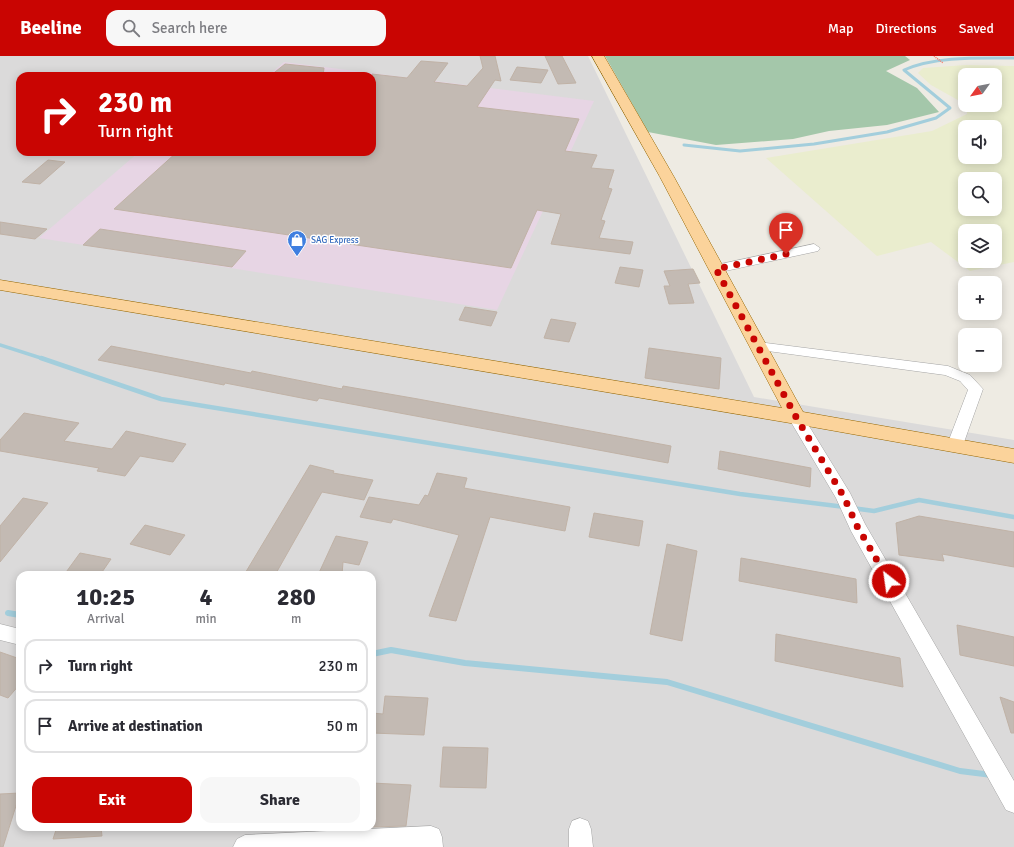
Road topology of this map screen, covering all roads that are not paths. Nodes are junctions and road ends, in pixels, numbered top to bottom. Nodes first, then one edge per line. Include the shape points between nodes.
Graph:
1 (598, 56) edge
2 (814, 248) dead end
3 (716, 269) junction
4 (0, 285) edge
5 (758, 346) junction
6 (796, 417) junction
7 (955, 445) junction
8 (1014, 456) edge
9 (0, 632) edge
10 (16, 636) edge
11 (1013, 800) edge
12 (245, 847) edge
13 (431, 847) edge

1 - 3 main road
2 - 3 street
3 - 5 main road
4 - 6 main road
5 - 6 main road
5 - 7 street via 948,371 965,378 976,389
6 - 7 main road
6 - 11 street via 844,497 857,526
7 - 8 main road
9 - 10 street
12 - 13 street via 431,837

